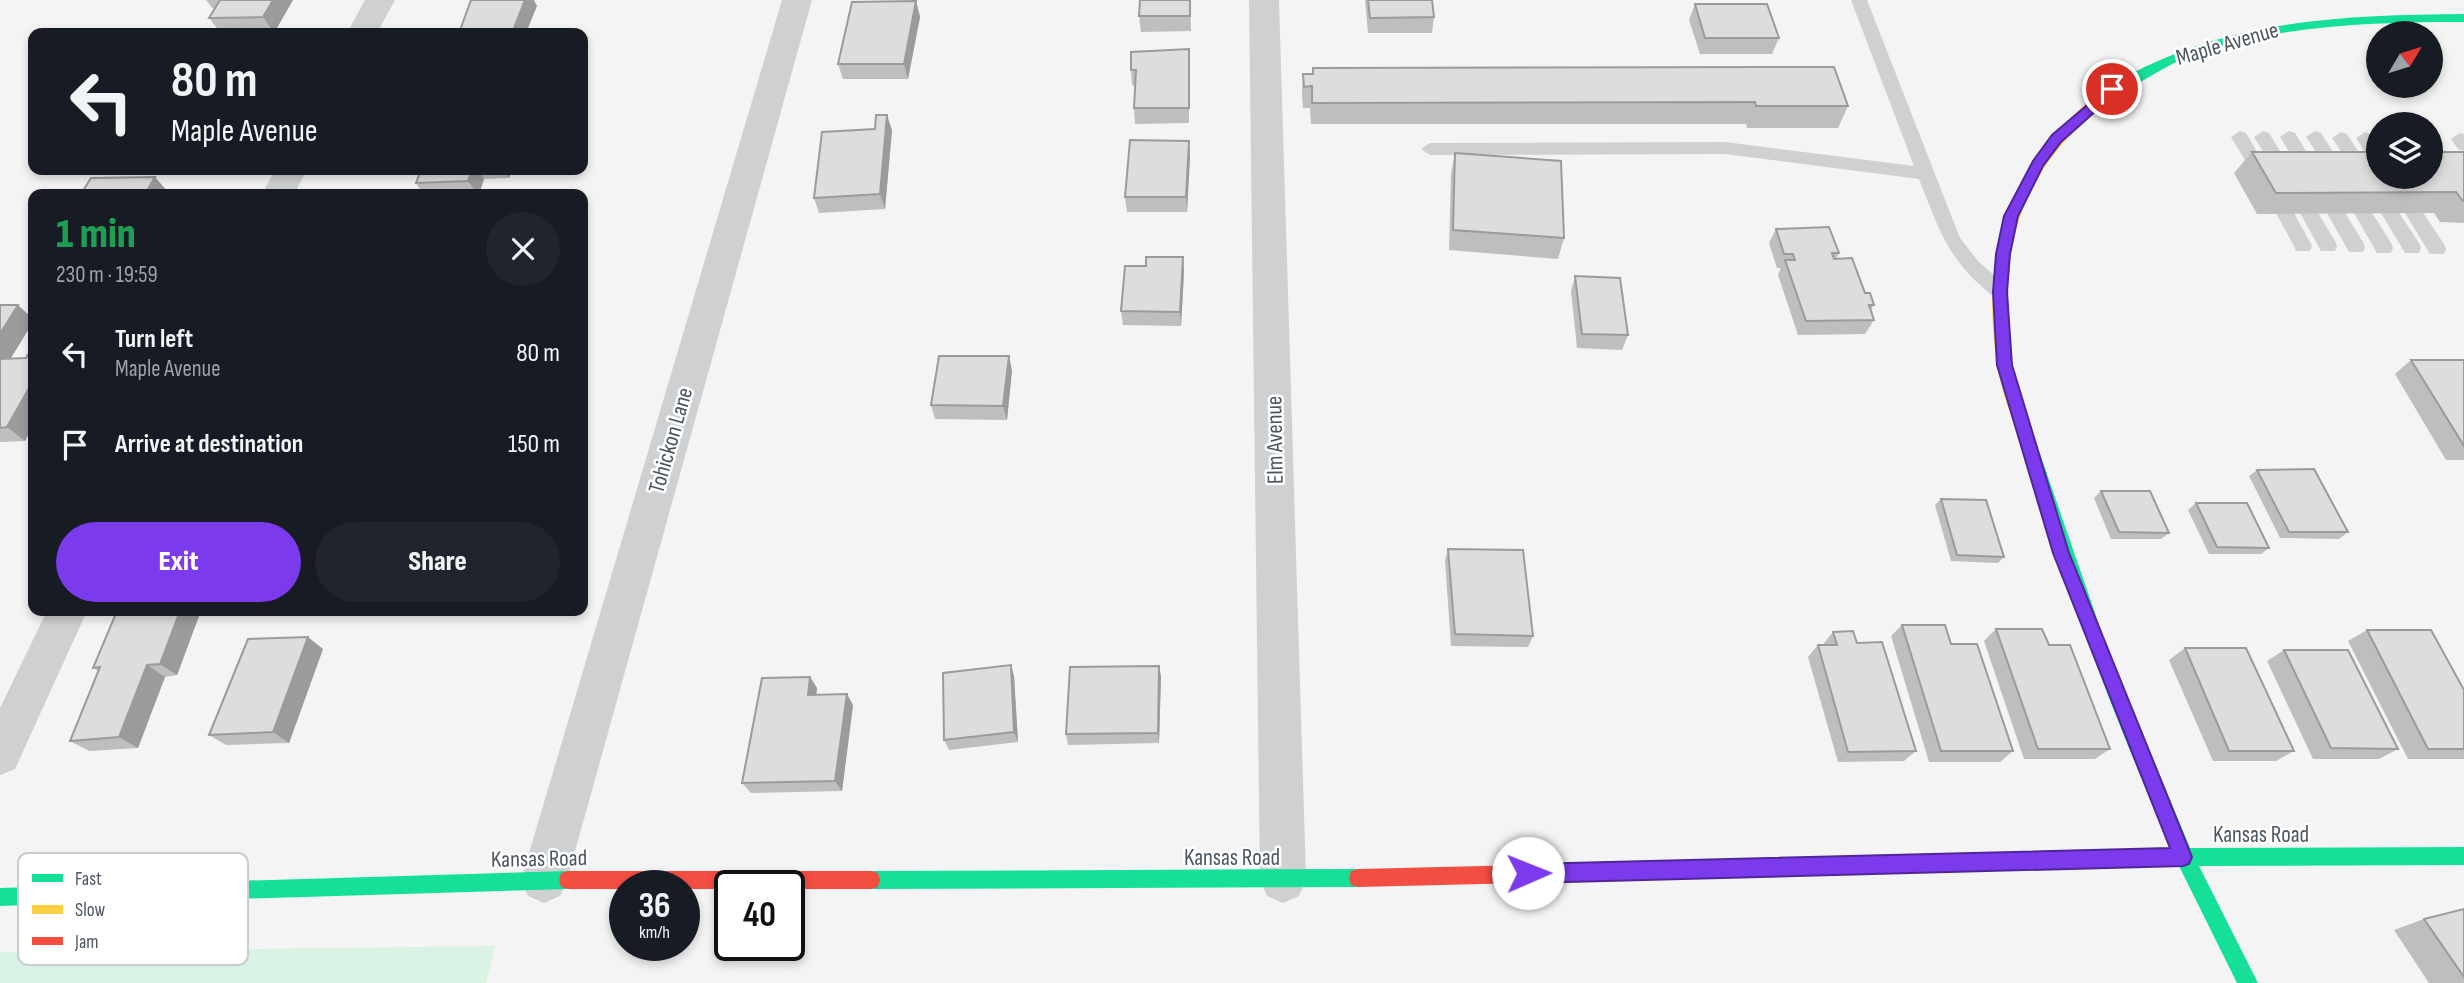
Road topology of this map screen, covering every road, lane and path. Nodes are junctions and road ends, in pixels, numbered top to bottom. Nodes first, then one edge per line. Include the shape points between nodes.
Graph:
1 (380, 0) edge
2 (797, 0) edge
3 (1264, 0) edge
4 (1859, 0) edge
5 (2464, 18) edge
6 (365, 28) edge
7 (2240, 137) dead end
8 (2263, 137) dead end
9 (2289, 137) dead end
10 (2315, 137) dead end
11 (2341, 138) dead end
12 (1430, 149) dead end
13 (1924, 173) junction
14 (2261, 173) edge
15 (2285, 173) edge
16 (2311, 173) edge
17 (2337, 173) edge
18 (2364, 173) edge
19 (2285, 213) edge
20 (2309, 213) edge
21 (2363, 213) edge
22 (2390, 213) edge
23 (2414, 213) edge
24 (2336, 214) edge
25 (2303, 246) dead end
26 (2328, 246) dead end
27 (2356, 247) dead end
28 (2384, 248) dead end
29 (2412, 248) dead end
30 (2437, 249) dead end
31 (2000, 292) junction
32 (66, 616) edge
33 (0, 754) edge
34 (2464, 856) edge
35 (2183, 857) junction
36 (544, 880) junction
37 (1283, 880) junction
38 (248, 889) edge
39 (18, 896) edge
40 (0, 897) edge
41 (2248, 983) edge

1 - 6 street
2 - 36 street, Tohickon Lane
3 - 37 street, Elm Avenue
4 - 13 lane
5 - 31 street, Maple Avenue via 2371,19 2265,30 2188,51 2147,68 2112,89 2057,139 2038,164 2011,216
7 - 14 lane
8 - 15 lane
9 - 16 lane
10 - 17 lane
11 - 18 lane
12 - 13 lane via 1725,148
13 - 31 lane via 1952,240 1971,266
19 - 25 lane
20 - 26 lane
21 - 28 lane
22 - 29 lane
23 - 30 lane
24 - 27 lane
31 - 35 street, Maple Avenue via 2005,365 2061,553
32 - 33 street
34 - 35 street, Kansas Road
35 - 37 street, Kansas Road
35 - 41 street, Maple Avenue
36 - 37 street, Kansas Road
36 - 38 street, Kansas Road
39 - 40 street, Kansas Road

